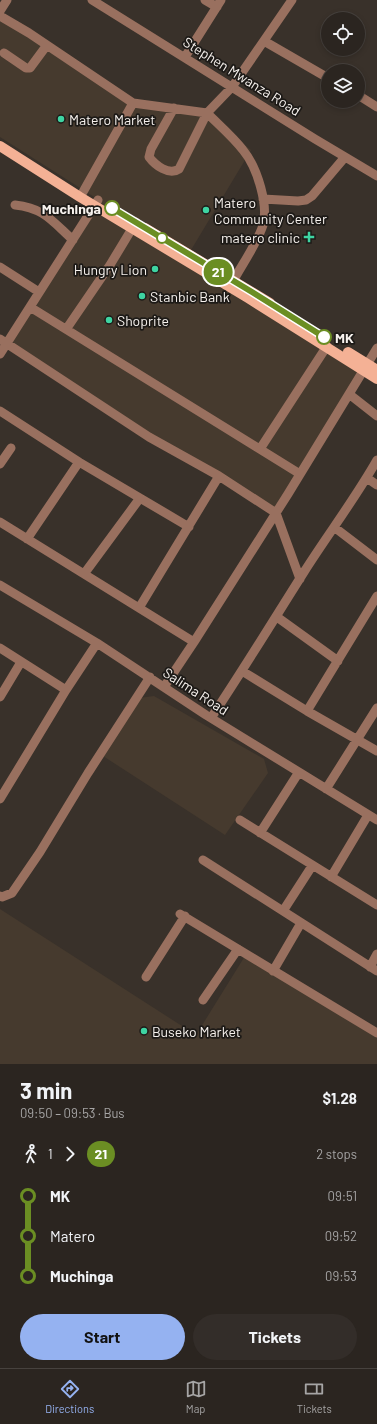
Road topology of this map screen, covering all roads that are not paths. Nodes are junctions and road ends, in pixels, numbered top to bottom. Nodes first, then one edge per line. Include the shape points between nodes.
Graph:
1 (7, 0) edge
2 (92, 0) edge
3 (205, 0) edge
4 (292, 0) edge
5 (219, 4) edge
6 (0, 11) edge
7 (0, 16) edge
8 (264, 41) junction
9 (47, 45) junction
10 (4, 53) dead end
11 (185, 57) junction
12 (321, 74) edge
13 (232, 87) junction
14 (365, 100) edge
15 (133, 103) junction
16 (377, 107) edge
17 (174, 108) junction
18 (207, 113) junction
19 (0, 139) edge
20 (0, 146) edge
21 (345, 157) junction
22 (377, 176) edge
23 (83, 192) junction
24 (263, 199) junction
25 (97, 203) junction
26 (15, 205) dead end
27 (134, 225) junction
28 (73, 240) junction
29 (0, 267) edge
30 (232, 284) junction
31 (39, 292) junction
32 (30, 306) junction
33 (67, 328) junction
34 (3, 341) edge
35 (327, 346) junction
36 (377, 348) edge
37 (0, 354) edge
38 (366, 368) junction
39 (377, 370) edge
40 (377, 379) edge
41 (349, 394) junction
42 (0, 411) edge
43 (377, 416) edge
44 (11, 448) dead end
45 (260, 449) junction
46 (377, 460) edge
47 (79, 462) junction
48 (0, 464) edge
49 (300, 474) junction
50 (219, 476) junction
51 (367, 478) junction
52 (377, 485) edge
53 (140, 498) junction
54 (276, 513) junction
55 (0, 522) edge
56 (188, 527) junction
57 (334, 527) junction
58 (27, 539) junction
59 (377, 560) edge
60 (84, 574) junction
61 (300, 579) junction
62 (0, 585) edge
63 (377, 596) edge
64 (139, 608) junction
65 (277, 618) junction
66 (194, 642) junction
67 (97, 643) junction
68 (0, 648) edge
69 (338, 661) junction
70 (21, 662) junction
71 (242, 671) junction
72 (150, 677) junction
73 (164, 687) junction
74 (66, 690) junction
75 (0, 697) edge
76 (377, 708) edge
77 (308, 711) junction
78 (211, 718) junction
79 (357, 739) junction
80 (377, 751) edge
81 (299, 772) junction
82 (326, 789) junction
83 (0, 799) edge
84 (368, 815) junction
85 (240, 820) dead end
86 (377, 820) edge
87 (260, 833) junction
88 (203, 860) dead end
89 (312, 866) junction
90 (331, 877) junction
91 (0, 896) edge
92 (377, 905) edge
93 (283, 911) junction
94 (301, 923) junction
95 (238, 949) junction
96 (377, 954) edge
97 (373, 969) edge
98 (273, 971) junction
99 (146, 977) dead end
100 (203, 1000) dead end
101 (377, 1033) edge

1 - 6 street
2 - 11 street, Stephen Mwanza Road
3 - 5 street
4 - 8 street
5 - 11 street
7 - 9 street
8 - 12 street
8 - 13 street
9 - 10 street via 30,68
9 - 15 street
11 - 13 street, Stephen Mwanza Road
13 - 18 street
13 - 21 street, Stephen Mwanza Road
14 - 16 street
15 - 17 street
15 - 23 street
17 - 18 street
17 - 18 street via 149,157 168,172 176,172 179,169
18 - 24 street via 244,151 258,179
19 - 23 main road
20 - 25 main road
21 - 22 street, Stephen Mwanza Road
21 - 24 street via 306,200
23 - 25 main road
24 - 30 street via 265,215 262,227
25 - 27 main road
25 - 28 street
26 - 28 street via 37,209
27 - 30 main road
27 - 33 street
28 - 31 street
29 - 31 street
30 - 35 main road
30 - 38 main road
31 - 32 street
32 - 33 street
32 - 34 street
33 - 45 street
34 - 37 street
34 - 50 street via 149,437
35 - 38 main road
35 - 45 street
36 - 38 street
38 - 39 main road
38 - 40 main road
38 - 41 street
41 - 43 street
41 - 49 street
42 - 47 street
44 - 48 street
45 - 49 street
46 - 51 street
47 - 53 street
47 - 58 street
49 - 54 street
50 - 54 street
50 - 56 street
51 - 52 street
51 - 57 street
53 - 56 street
53 - 60 street
54 - 61 street
54 - 66 street
55 - 58 street
56 - 64 street
57 - 59 street
57 - 61 street
58 - 60 street
60 - 64 street
61 - 65 street
62 - 67 street, Salima Road
63 - 69 street
64 - 66 street
65 - 69 street
65 - 71 street
66 - 73 street
67 - 72 street, Salima Road
67 - 74 street
68 - 70 street
69 - 77 street
70 - 74 street
70 - 75 street
71 - 77 street
71 - 78 street
72 - 73 street, Salima Road
72 - 91 street via 12,893
73 - 78 street, Salima Road
74 - 83 street
76 - 79 street
77 - 79 street
78 - 81 street, Salima Road
79 - 80 street
79 - 82 street
81 - 82 street, Salima Road
81 - 87 street
82 - 84 street, Salima Road
84 - 86 street, Salima Road
84 - 90 street
85 - 87 street
87 - 89 street
88 - 93 street
89 - 90 street
89 - 93 street
90 - 92 street
93 - 94 street
94 - 97 street
94 - 98 street
95 - 98 street
95 - 99 street via 183,915
95 - 100 street
96 - 97 street
98 - 101 street

